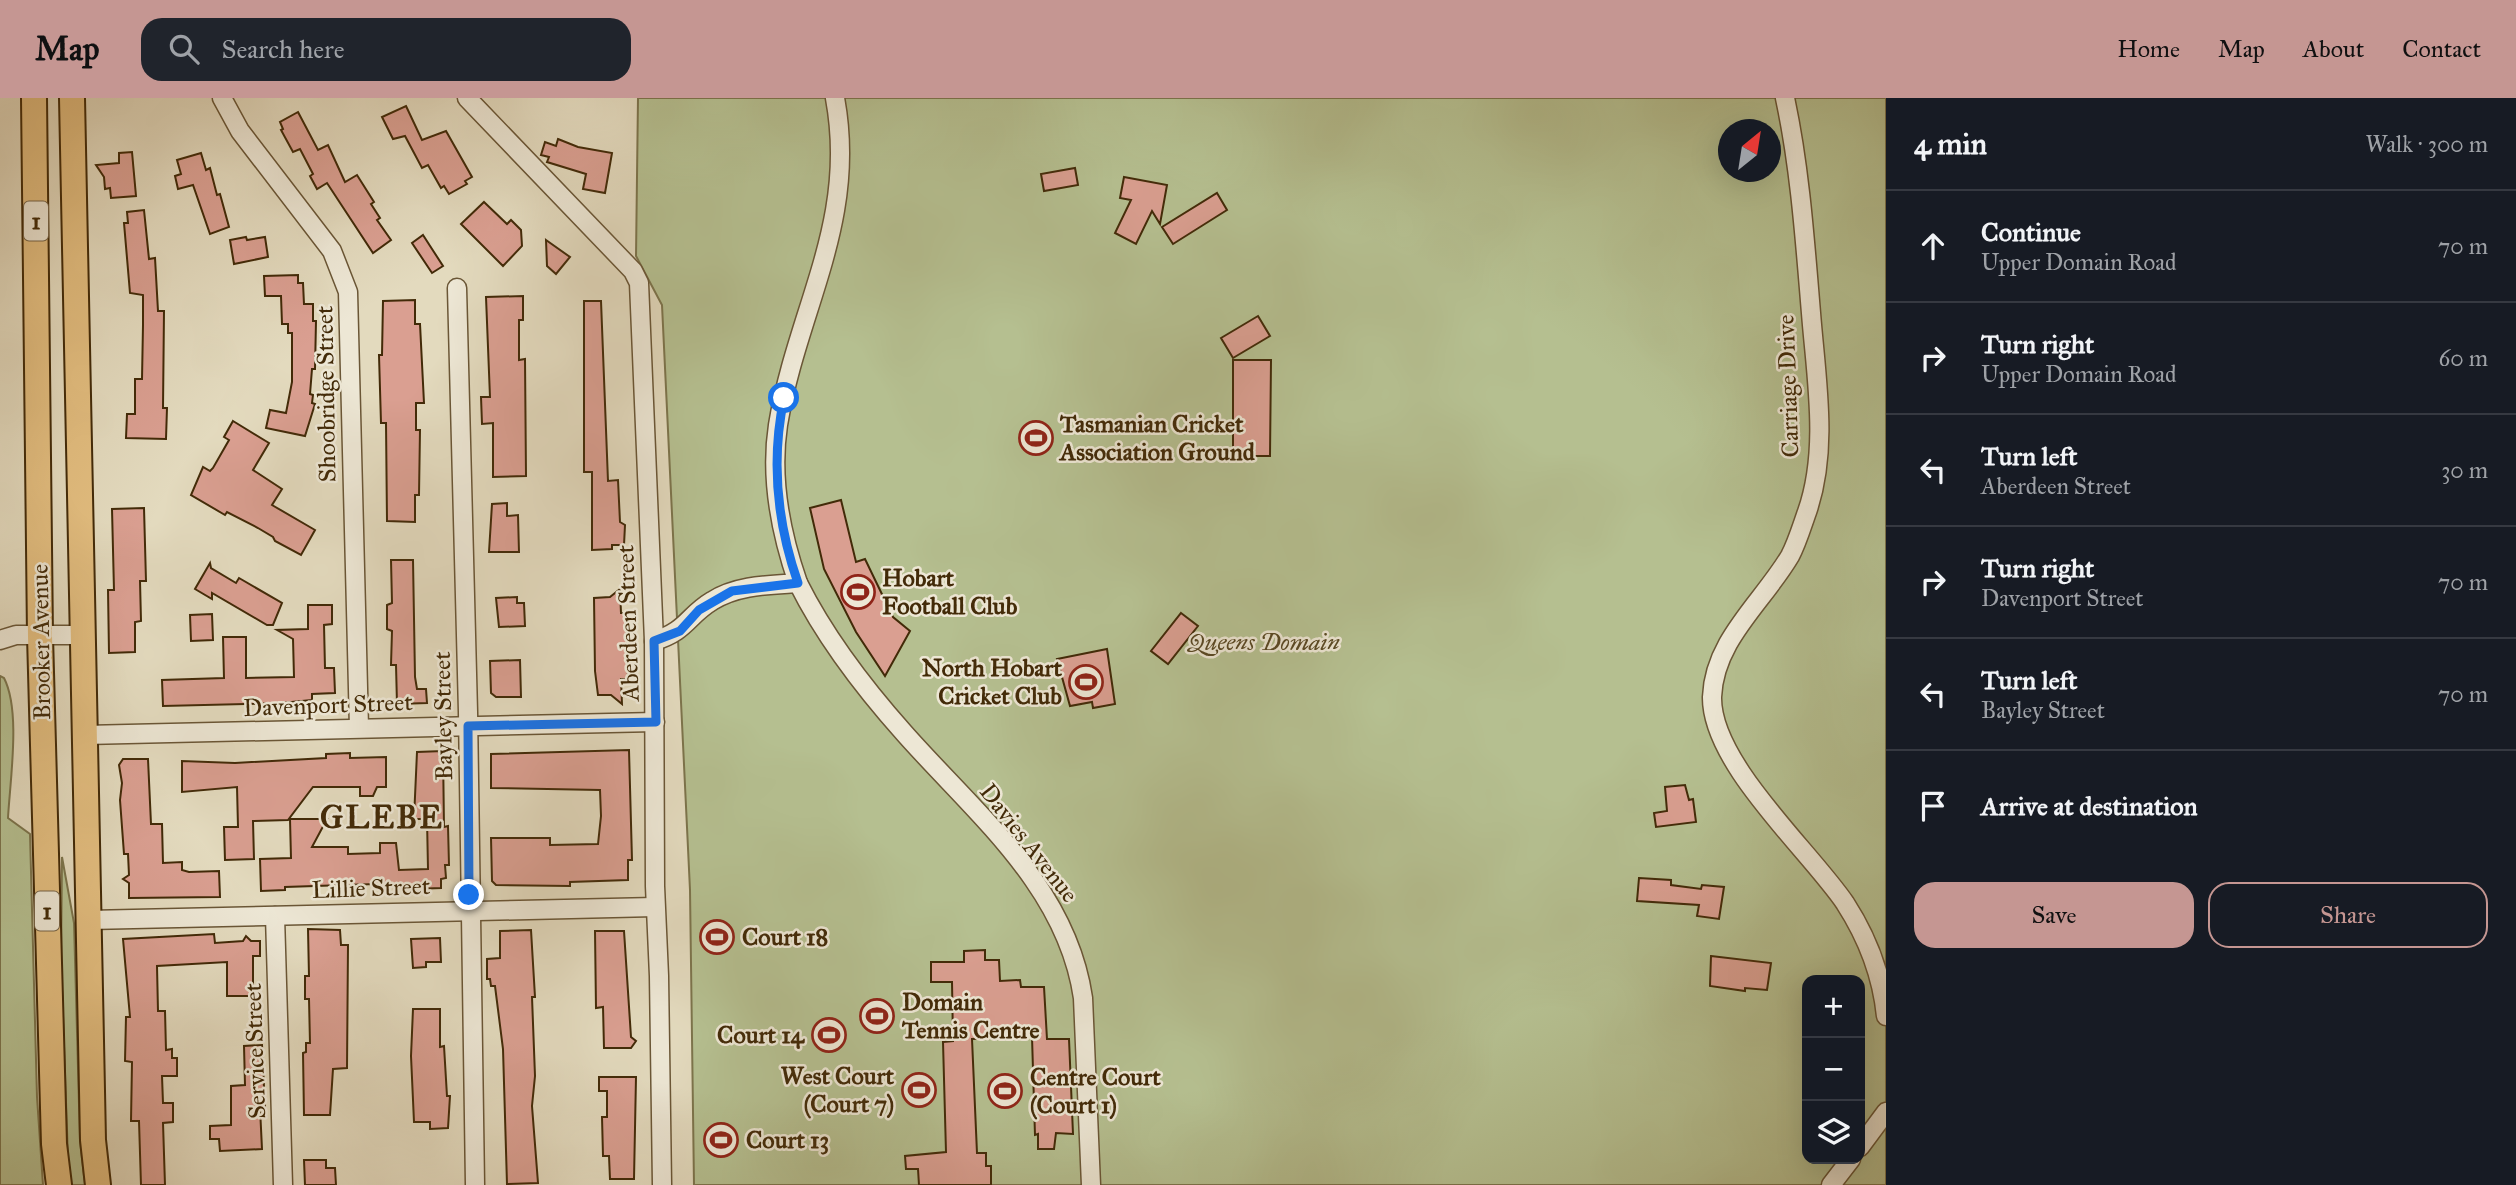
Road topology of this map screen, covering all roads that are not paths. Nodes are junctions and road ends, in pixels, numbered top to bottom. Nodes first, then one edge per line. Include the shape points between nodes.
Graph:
1 (34, 98) edge
2 (72, 98) edge
3 (222, 98) edge
4 (467, 98) edge
5 (835, 98) edge
6 (1785, 98) edge
7 (457, 288) dead end
8 (798, 583) junction
9 (84, 635) junction
10 (40, 636) junction
11 (0, 640) edge
12 (654, 641) junction
13 (656, 722) junction
14 (468, 726) junction
15 (359, 728) junction
16 (85, 735) junction
17 (655, 907) junction
18 (469, 909) junction
19 (275, 916) junction
20 (89, 920) junction
21 (1886, 1016) edge
22 (1886, 1094) edge
23 (1882, 1118) edge
24 (1865, 1140) edge
25 (1847, 1164) edge
26 (59, 1185) edge
27 (98, 1185) edge
28 (283, 1185) edge
29 (475, 1185) edge
30 (662, 1185) edge
31 (1091, 1185) edge
32 (1831, 1185) edge

1 - 10 highway, Brooker Avenue / 1
2 - 9 highway, Brooker Avenue / 1
3 - 15 street, Shoobridge Street via 240,131 332,251 348,292
4 - 12 street, Aberdeen Street via 633,271 640,294
5 - 8 street, Davies Avenue via 842,148 840,191 778,427 780,514
6 - 21 street, Carriage Drive via 1805,246 1819,449 1808,509 1791,554 1736,628 1719,664 1712,698 1717,727 1755,793 1857,923 1881,984
7 - 14 street, Bayley Street
8 - 12 street via 732,591 699,610 680,631
8 - 31 street, Davies Avenue via 840,656 1008,847 1064,928 1083,998
9 - 10 street
9 - 16 highway, Brooker Avenue / 1
10 - 11 street
10 - 26 highway, Brooker Avenue / 1 via 53,1130
12 - 13 street, Aberdeen Street
13 - 14 street, Davenport Street
13 - 17 street, Aberdeen Street
14 - 15 street, Davenport Street
14 - 18 street, Bayley Street
15 - 16 street, Davenport Street
16 - 20 highway, Brooker Avenue / 1
17 - 18 street, Lillie Street
17 - 30 street, Aberdeen Street
18 - 19 street, Lillie Street
18 - 29 street, Bayley Street
19 - 20 street, Lillie Street
19 - 28 street, Service Street
20 - 27 highway, Brooker Avenue / 1
22 - 23 street
23 - 24 street
25 - 32 street

